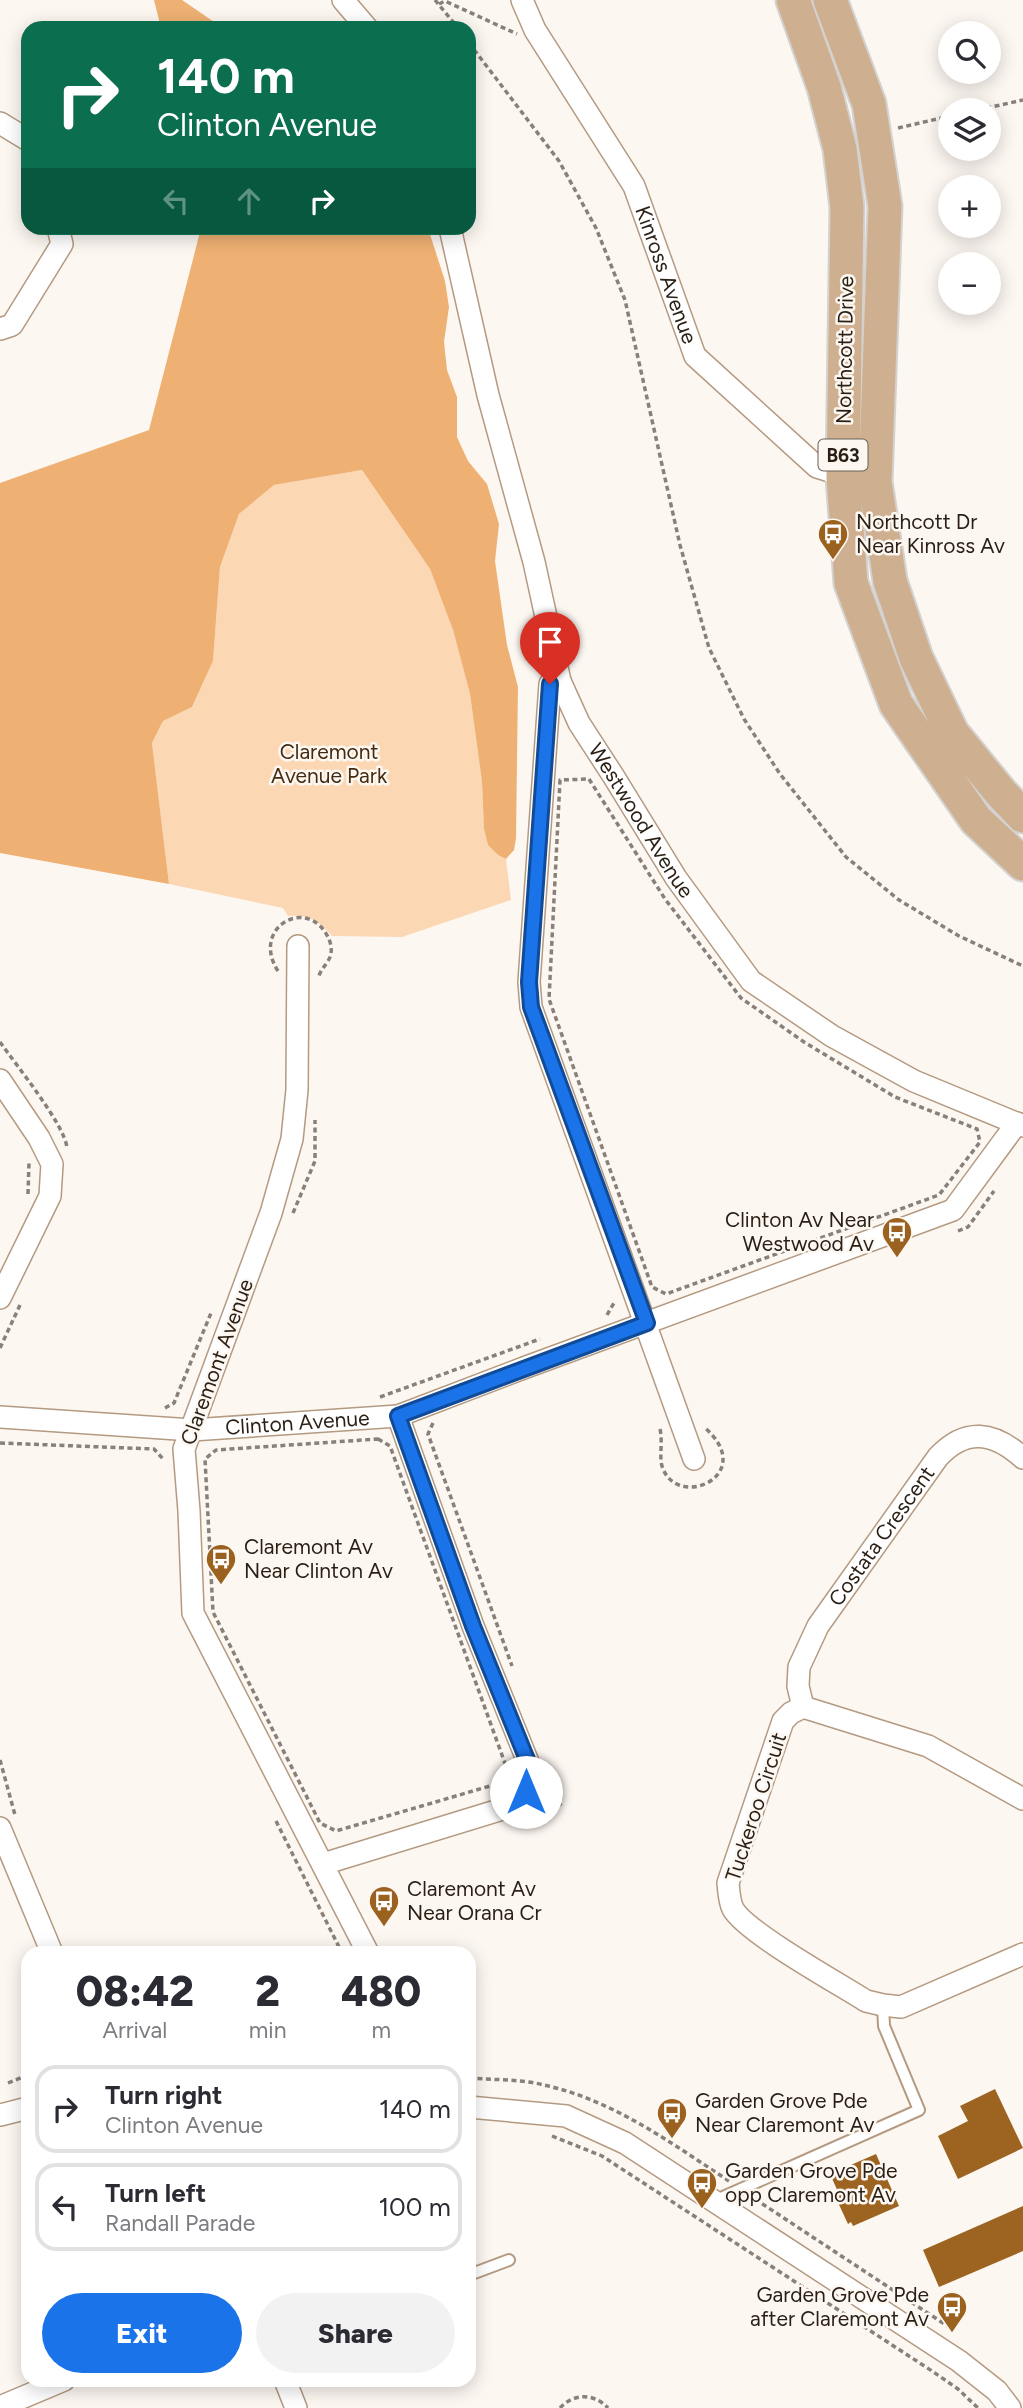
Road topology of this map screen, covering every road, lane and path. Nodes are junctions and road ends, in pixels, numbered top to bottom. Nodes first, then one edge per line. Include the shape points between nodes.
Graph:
1 (343, 0) edge
2 (435, 0) edge
3 (522, 0) edge
4 (793, 0) edge
5 (830, 0) edge
6 (439, 4) junction
7 (362, 21) edge
8 (452, 21) edge
9 (535, 30) junction
10 (476, 52) edge
11 (476, 56) edge
12 (479, 56) junction
13 (1023, 100) edge
14 (1001, 105) edge
15 (938, 119) edge
16 (0, 123) edge
17 (892, 129) dead end
18 (21, 136) edge
19 (60, 235) edge
20 (452, 235) edge
21 (0, 329) edge
22 (843, 477) junction
23 (875, 482) junction
24 (560, 681) junction
25 (598, 792) joint
26 (1023, 816) edge
27 (1023, 864) edge
28 (298, 946) dead end
29 (1023, 966) edge
30 (279, 973) dead end
31 (319, 984) dead end
32 (0, 1080) edge
33 (316, 1110) dead end
34 (1020, 1124) edge
35 (29, 1153) dead end
36 (997, 1186) dead end
37 (28, 1197) dead end
38 (289, 1224) dead end
39 (955, 1232) dead end
40 (0, 1298) edge
41 (616, 1300) dead end
42 (212, 1310) dead end
43 (597, 1319) dead end
44 (647, 1323) junction
45 (548, 1336) dead end
46 (372, 1400) dead end
47 (160, 1411) dead end
48 (398, 1416) junction
49 (0, 1417) edge
50 (435, 1418) dead end
51 (659, 1421) dead end
52 (701, 1425) dead end
53 (191, 1430) junction
54 (0, 1443) edge
55 (1023, 1458) edge
56 (694, 1460) dead end
57 (166, 1461) dead end
58 (514, 1671) dead end
59 (803, 1707) junction
60 (545, 1757) dead end
61 (1023, 1798) edge
62 (522, 1819) dead end
63 (320, 1823) joint
64 (0, 1828) edge
65 (323, 1864) junction
66 (49, 1946) edge
67 (364, 1946) edge
68 (1023, 1954) edge
69 (883, 2005) junction
70 (21, 2077) edge
71 (8, 2082) dead end
72 (476, 2108) edge
73 (21, 2110) edge
74 (0, 2116) edge
75 (542, 2134) dead end
76 (671, 2143) dead end
77 (741, 2189) junction
78 (714, 2201) junction
79 (509, 2260) dead end
80 (476, 2272) edge
81 (952, 2329) dead end
82 (47, 2387) edge
83 (288, 2387) edge
84 (0, 2407) edge
85 (296, 2408) edge
86 (560, 2408) edge
87 (608, 2408) edge
88 (978, 2408) edge
89 (1010, 2408) edge

1 - 7 street
2 - 6 path
3 - 9 street, Kinross Avenue
4 - 22 main road, Northcott Drive / B63 via 824,87 840,149 847,206
5 - 23 main road, Northcott Drive / B63 via 869,104 885,206
6 - 8 path
6 - 9 path via 445,1 521,36
9 - 22 street, Kinross Avenue via 634,186 695,356 817,467
10 - 12 path
11 - 12 path
12 - 29 path via 559,161 596,228 625,300 680,545 709,648 744,719 780,774 846,857 899,900 959,936
13 - 14 path
15 - 17 path
16 - 18 street
19 - 21 street via 62,244 12,325
20 - 24 street, Westwood Avenue
22 - 23 street, Kinross Avenue
22 - 27 main road, Northcott Drive / B63 via 851,583 896,704 976,820
23 - 26 main road, Northcott Drive / B63 via 890,581 916,658 952,733
24 - 34 street, Westwood Avenue via 579,723 676,878 751,981 832,1036 914,1081
24 - 44 street via 550,684 531,1007
25 - 25 path via 664,899 751,1007 895,1097 976,1129 980,1142 939,1195 667,1294 652,1287 549,999 560,780 589,779
28 - 53 street, Claremont Avenue via 292,1139 271,1213
30 - 31 path via 270,955 274,931 291,918 306,918 324,930 330,941 331,953 319,972
32 - 40 street via 52,1164 50,1196
33 - 38 path via 315,1161
34 - 44 street, Clinton Avenue via 953,1210
35 - 37 path
36 - 39 path via 968,1227
41 - 43 path via 609,1314
42 - 47 path via 174,1403
44 - 48 street, Clinton Avenue
44 - 56 street
45 - 46 path
48 - 53 street, Clinton Avenue
48 - 65 street via 473,1626 528,1762 526,1792 509,1807
49 - 53 street, Clinton Avenue
50 - 58 path via 428,1434
51 - 52 path via 668,1478 694,1488 704,1487 723,1464 717,1438
53 - 65 street, Claremont Avenue via 184,1449 193,1613
54 - 57 path via 154,1450
55 - 59 street, Costata Crescent via 1005,1443 982,1436 960,1439 938,1457 818,1626 799,1667
59 - 61 street via 928,1746
59 - 69 street, Tuckeroo Circuit via 783,1721 775,1741 728,1882 732,1907 763,1936 866,2001
60 - 62 path via 562,1802 558,1808
63 - 63 path via 336,1830 497,1784 506,1766 390,1446 378,1439 216,1450 205,1459 214,1612
64 - 66 street
65 - 67 street, Claremont Avenue
68 - 69 street via 901,2007
69 - 77 lane via 884,2026 919,2110
70 - 71 path
72 - 78 street via 566,2116 625,2143
73 - 74 street
75 - 88 path via 602,2157 630,2174 932,2371
76 - 77 path
77 - 78 lane
77 - 81 path
78 - 89 street via 960,2361
79 - 80 lane
82 - 84 street
83 - 85 street
86 - 87 path via 586,2396

